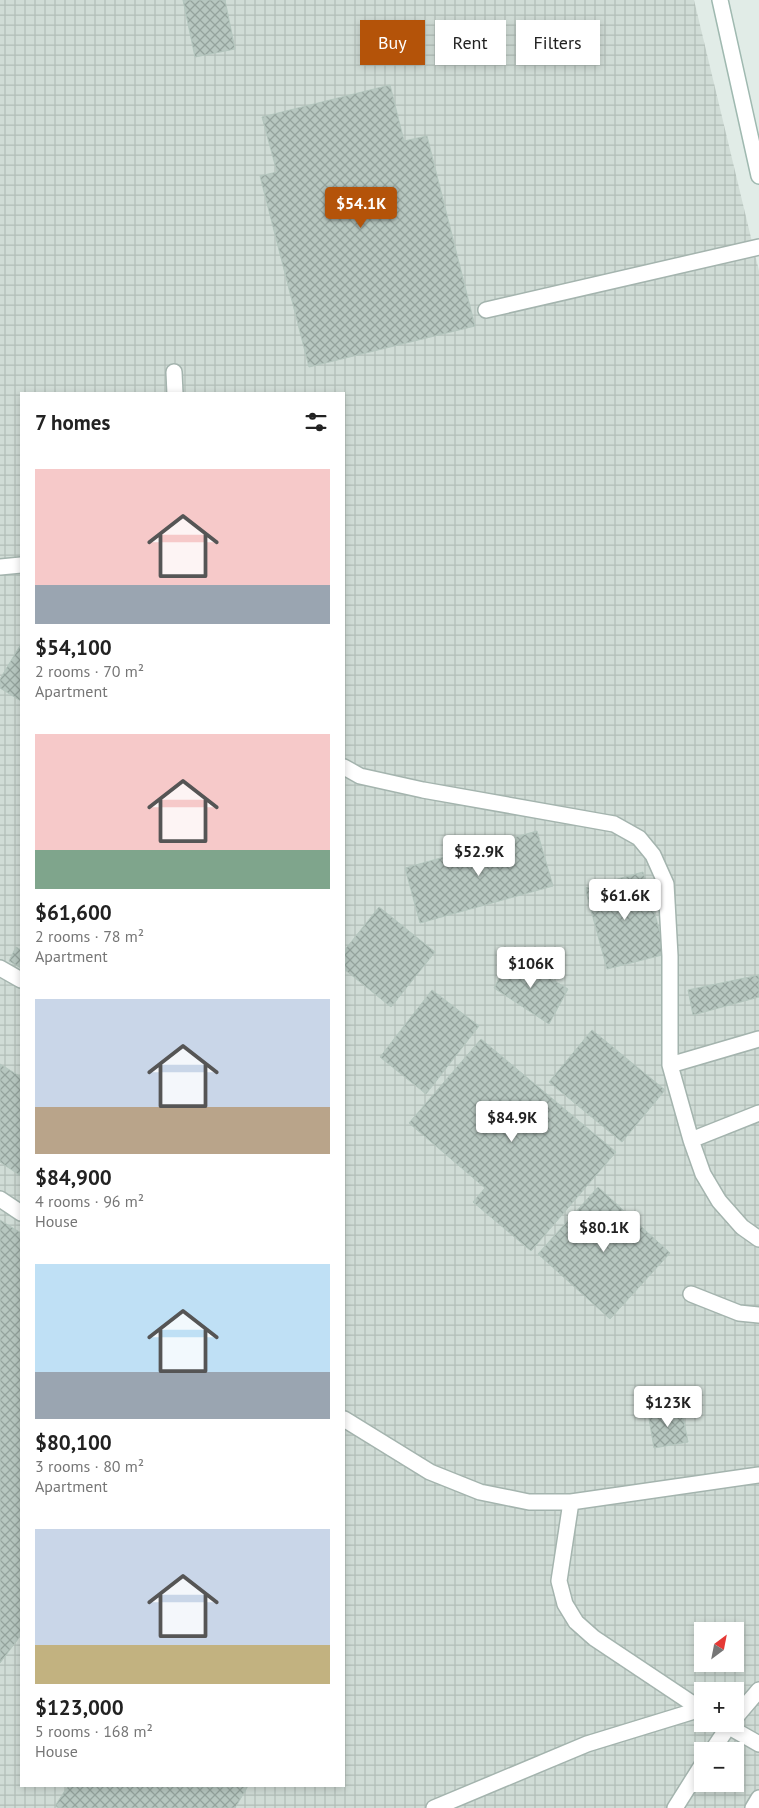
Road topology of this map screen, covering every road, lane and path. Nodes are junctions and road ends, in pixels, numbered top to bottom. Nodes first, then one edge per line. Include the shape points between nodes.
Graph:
1 (720, 0) edge
2 (759, 176) edge
3 (759, 247) edge
4 (486, 310) dead end
5 (174, 372) dead end
6 (175, 392) edge
7 (20, 565) edge
8 (0, 567) edge
9 (345, 768) edge
10 (0, 968) edge
11 (20, 979) edge
12 (759, 1039) edge
13 (670, 1065) junction
14 (759, 1113) edge
15 (691, 1140) junction
16 (0, 1199) edge
17 (20, 1212) edge
18 (759, 1239) edge
19 (691, 1294) dead end
20 (759, 1315) edge
21 (345, 1420) edge
22 (759, 1475) edge
23 (572, 1502) junction
24 (759, 1690) edge
25 (694, 1705) edge
26 (744, 1706) edge
27 (694, 1712) edge
28 (742, 1732) edge
29 (759, 1744) edge
30 (694, 1777) edge
31 (759, 1798) edge
32 (434, 1808) edge
33 (674, 1808) edge
34 (753, 1808) edge

1 - 2 main road
3 - 4 main road
5 - 6 main road
7 - 8 main road
9 - 13 main road via 360,776 423,790 614,824 639,838 653,855 666,884
10 - 11 main road
12 - 13 main road
13 - 15 main road
14 - 15 main road
15 - 18 main road via 703,1174 719,1201 742,1227
16 - 17 main road
19 - 20 main road via 739,1313
21 - 23 main road via 430,1472 480,1492 529,1502
22 - 23 main road
23 - 25 main road via 559,1581 565,1604 576,1622 594,1638
24 - 26 main road
27 - 32 main road via 587,1744
28 - 29 main road
30 - 33 main road
31 - 34 main road

